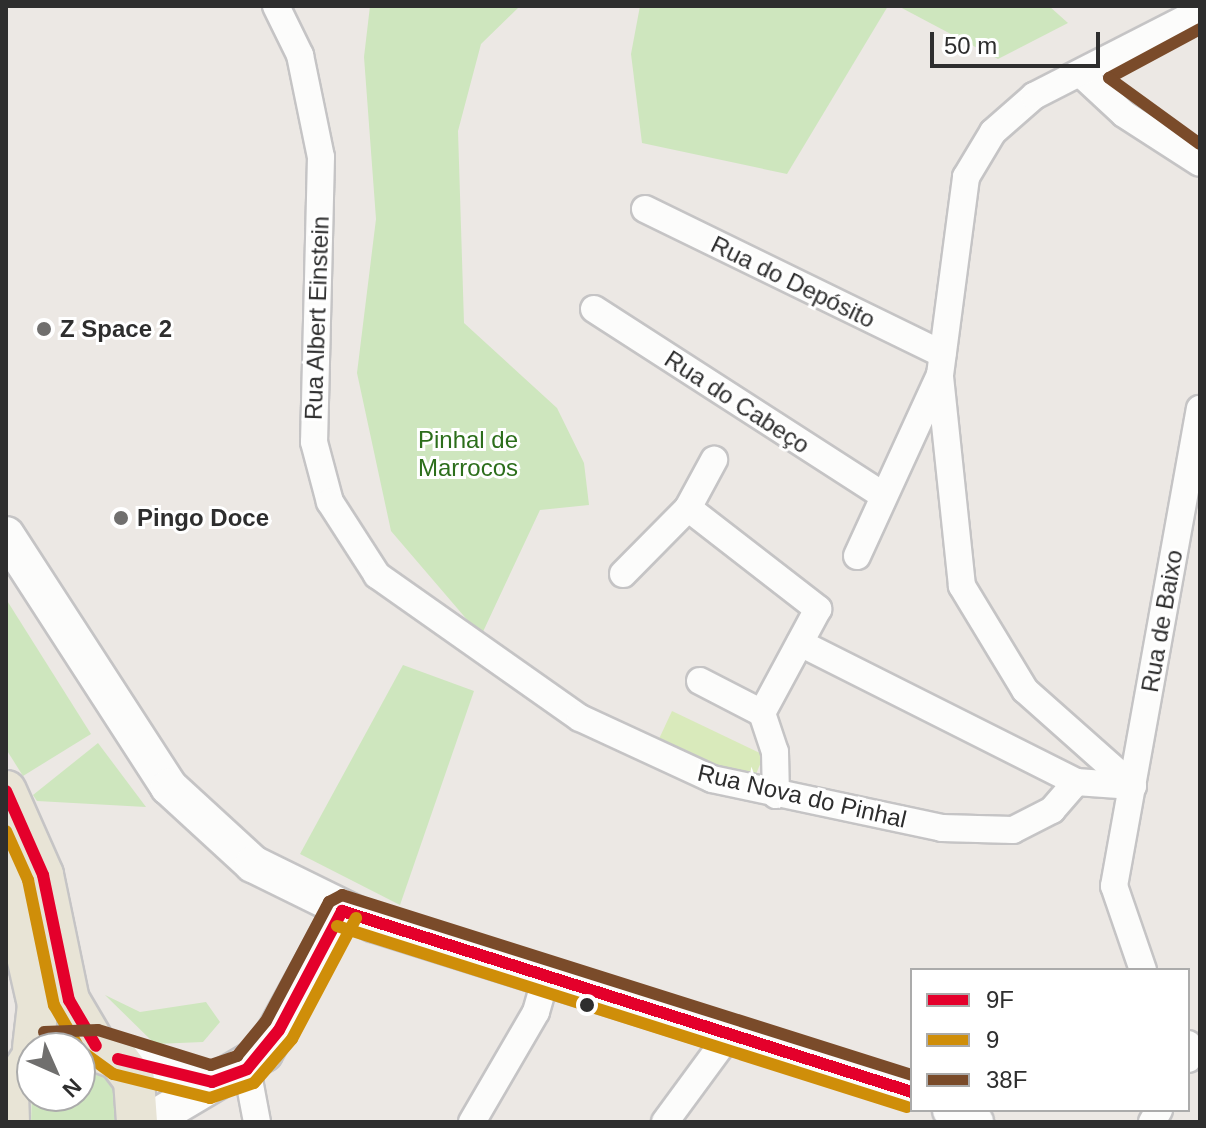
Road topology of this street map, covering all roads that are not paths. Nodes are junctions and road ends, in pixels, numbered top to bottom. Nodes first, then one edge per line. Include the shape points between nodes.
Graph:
1 (276, 6) edge
2 (1200, 11) edge
3 (1082, 75) junction
4 (1200, 163) edge
5 (645, 209) dead end
6 (594, 309) dead end
7 (941, 365) junction
8 (1200, 409) edge
9 (714, 460) dead end
10 (881, 494) junction
11 (688, 508) junction
12 (6, 535) edge
13 (857, 556) dead end
14 (623, 574) dead end
15 (800, 643) junction
16 (700, 681) dead end
17 (534, 683) joint
18 (762, 713) junction
19 (1076, 782) junction
20 (1133, 786) junction
21 (6, 791) edge
22 (776, 795) junction
23 (6, 864) edge
24 (342, 911) junction
25 (1142, 968) edge
26 (546, 977) junction
27 (33, 1032) edge
28 (731, 1032) junction
29 (107, 1052) junction
30 (96, 1053) edge
31 (247, 1069) junction
32 (212, 1082) junction
33 (910, 1091) edge
34 (16, 1098) edge
35 (9, 1122) edge
36 (137, 1122) edge
37 (148, 1122) edge
38 (257, 1122) edge
39 (472, 1122) edge
40 (665, 1122) edge

1 - 17 street, Rua Albert Einstein via 300,55 321,157 312,407 330,502 377,575
2 - 3 street
3 - 4 street via 1124,114
3 - 7 street via 1034,96 993,132 966,177
5 - 7 street, Rua do Depósito
6 - 10 street, Rua do Cabeço
7 - 10 street
7 - 20 street via 962,586 1025,690
8 - 20 street, Rua de Baixo
9 - 11 street
10 - 13 street
11 - 14 street
11 - 15 street via 818,609
12 - 24 street via 169,787 253,864
15 - 18 street
15 - 19 street
16 - 18 street
17 - 22 street, Rua Nova do Pinhal via 580,718 669,763
18 - 22 street via 775,752
19 - 20 street
19 - 22 street, Rua Nova do Pinhal via 1052,810 1013,830 942,828
20 - 25 street, Rua de Baixo via 1114,886
21 - 29 main road via 43,875 69,1000
23 - 27 main road via 38,1005
24 - 26 street
24 - 31 street via 279,1030
26 - 28 street
26 - 39 street via 536,1012
28 - 33 street
28 - 40 street
29 - 30 main road
29 - 32 street
29 - 36 main road via 134,1080
31 - 32 street
31 - 38 street
32 - 37 street
34 - 35 main road

